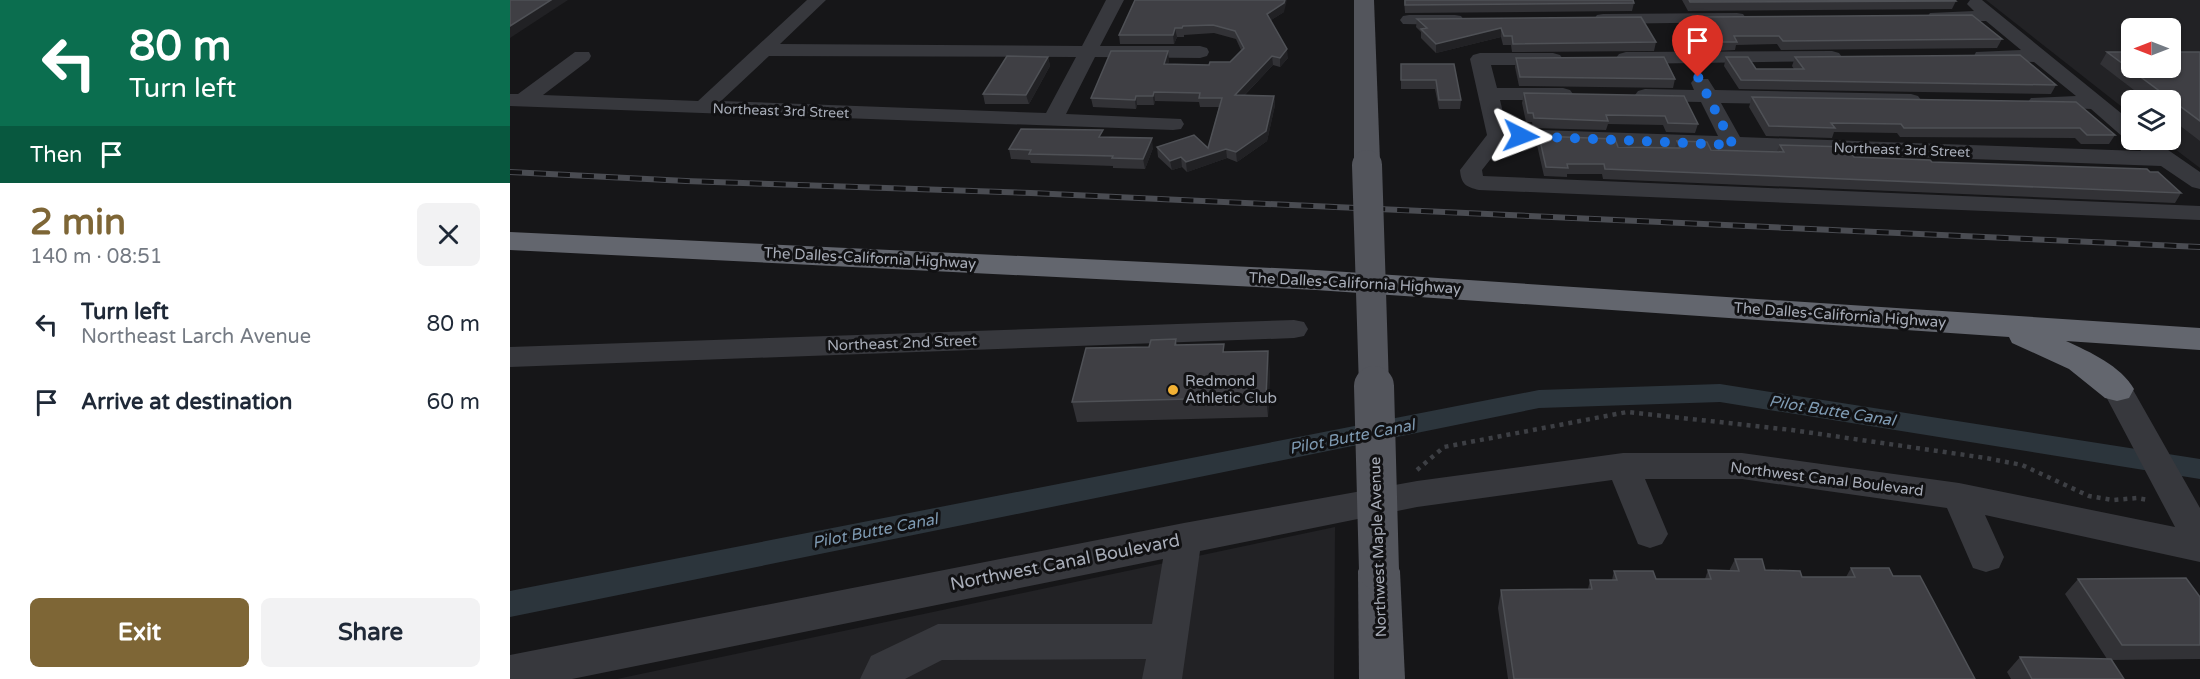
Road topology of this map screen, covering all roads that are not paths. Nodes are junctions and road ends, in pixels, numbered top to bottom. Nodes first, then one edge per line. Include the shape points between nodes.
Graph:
1 (817, 0) edge
2 (1115, 0) edge
3 (1364, 0) edge
4 (1654, 0) edge
5 (1971, 0) edge
6 (1990, 16) junction
7 (1920, 17) edge
8 (1664, 18) junction
9 (1757, 18) edge
10 (1583, 19) edge
11 (1409, 20) dead end
12 (1467, 20) edge
13 (765, 50) junction
14 (1088, 51) junction
15 (1200, 52) dead end
16 (582, 56) dead end
17 (2038, 56) junction
18 (1687, 57) junction
19 (1851, 57) edge
20 (1968, 57) edge
21 (1572, 58) edge
22 (1606, 58) edge
23 (1487, 94) junction
24 (1581, 95) edge
25 (1627, 95) edge
26 (1709, 96) junction
27 (516, 100) edge
28 (1931, 100) edge
29 (2013, 101) edge
30 (2095, 103) junction
31 (703, 108) junction
32 (1052, 121) junction
33 (1173, 124) dead end
34 (2121, 124) edge
35 (1498, 135) junction
36 (1733, 145) junction
37 (2152, 150) edge
38 (2163, 159) junction
39 (2200, 182) edge
40 (2200, 213) edge
41 (510, 221) edge
42 (510, 241) edge
43 (2200, 318) edge
44 (2002, 326) junction
45 (1294, 328) dead end
46 (2151, 336) junction
47 (2200, 339) edge
48 (510, 357) edge
49 (2117, 389) junction
50 (1623, 466) junction
51 (1959, 496) junction
52 (1650, 534) dead end
53 (1184, 538) junction
54 (2200, 540) edge
55 (2200, 547) edge
56 (1986, 557) dead end
57 (1168, 641) junction
58 (553, 672) edge
59 (510, 673) edge
60 (880, 679) edge
61 (1162, 679) edge
62 (1382, 679) edge

1 - 13 street
2 - 14 street
3 - 62 main road, Northwest Maple Avenue, bridge
4 - 8 street
5 - 6 street
6 - 7 street
6 - 17 street
8 - 9 street
8 - 10 street
8 - 18 street
11 - 12 street
13 - 14 street
13 - 31 street
14 - 15 street
14 - 32 street
16 - 27 street
17 - 20 street
17 - 30 street
18 - 19 street
18 - 22 street
18 - 26 street
21 - 23 street via 1480,59
23 - 24 street
23 - 35 street
25 - 26 street
26 - 28 street
26 - 36 street
27 - 31 street, Northeast 3rd Street
29 - 30 street
30 - 34 street
31 - 32 street, Northeast 3rd Street
32 - 33 street, Northeast 3rd Street
35 - 36 street, Northeast 3rd Street
35 - 40 street via 1471,170 1472,180
36 - 38 street, Northeast 3rd Street
37 - 38 street
38 - 39 street
41 - 43 highway, The Dalles-California Highway via 1319,259
42 - 44 highway, The Dalles-California Highway via 1316,280
44 - 46 highway, The Dalles-California Highway
44 - 49 highway via 2081,361
45 - 48 street, Northeast 2nd Street
46 - 47 highway, The Dalles-California Highway
46 - 49 highway via 2122,351 2113,364
49 - 54 street
50 - 51 street, Northwest Canal Boulevard via 1742,466
50 - 52 street
50 - 53 street, Northwest Canal Boulevard via 1417,494
51 - 55 street, Northwest Canal Boulevard
51 - 56 street
53 - 57 street
53 - 58 street, Northwest Canal Boulevard
57 - 60 street via 938,642 885,669
57 - 61 street
58 - 59 street, Northwest Canal Boulevard

